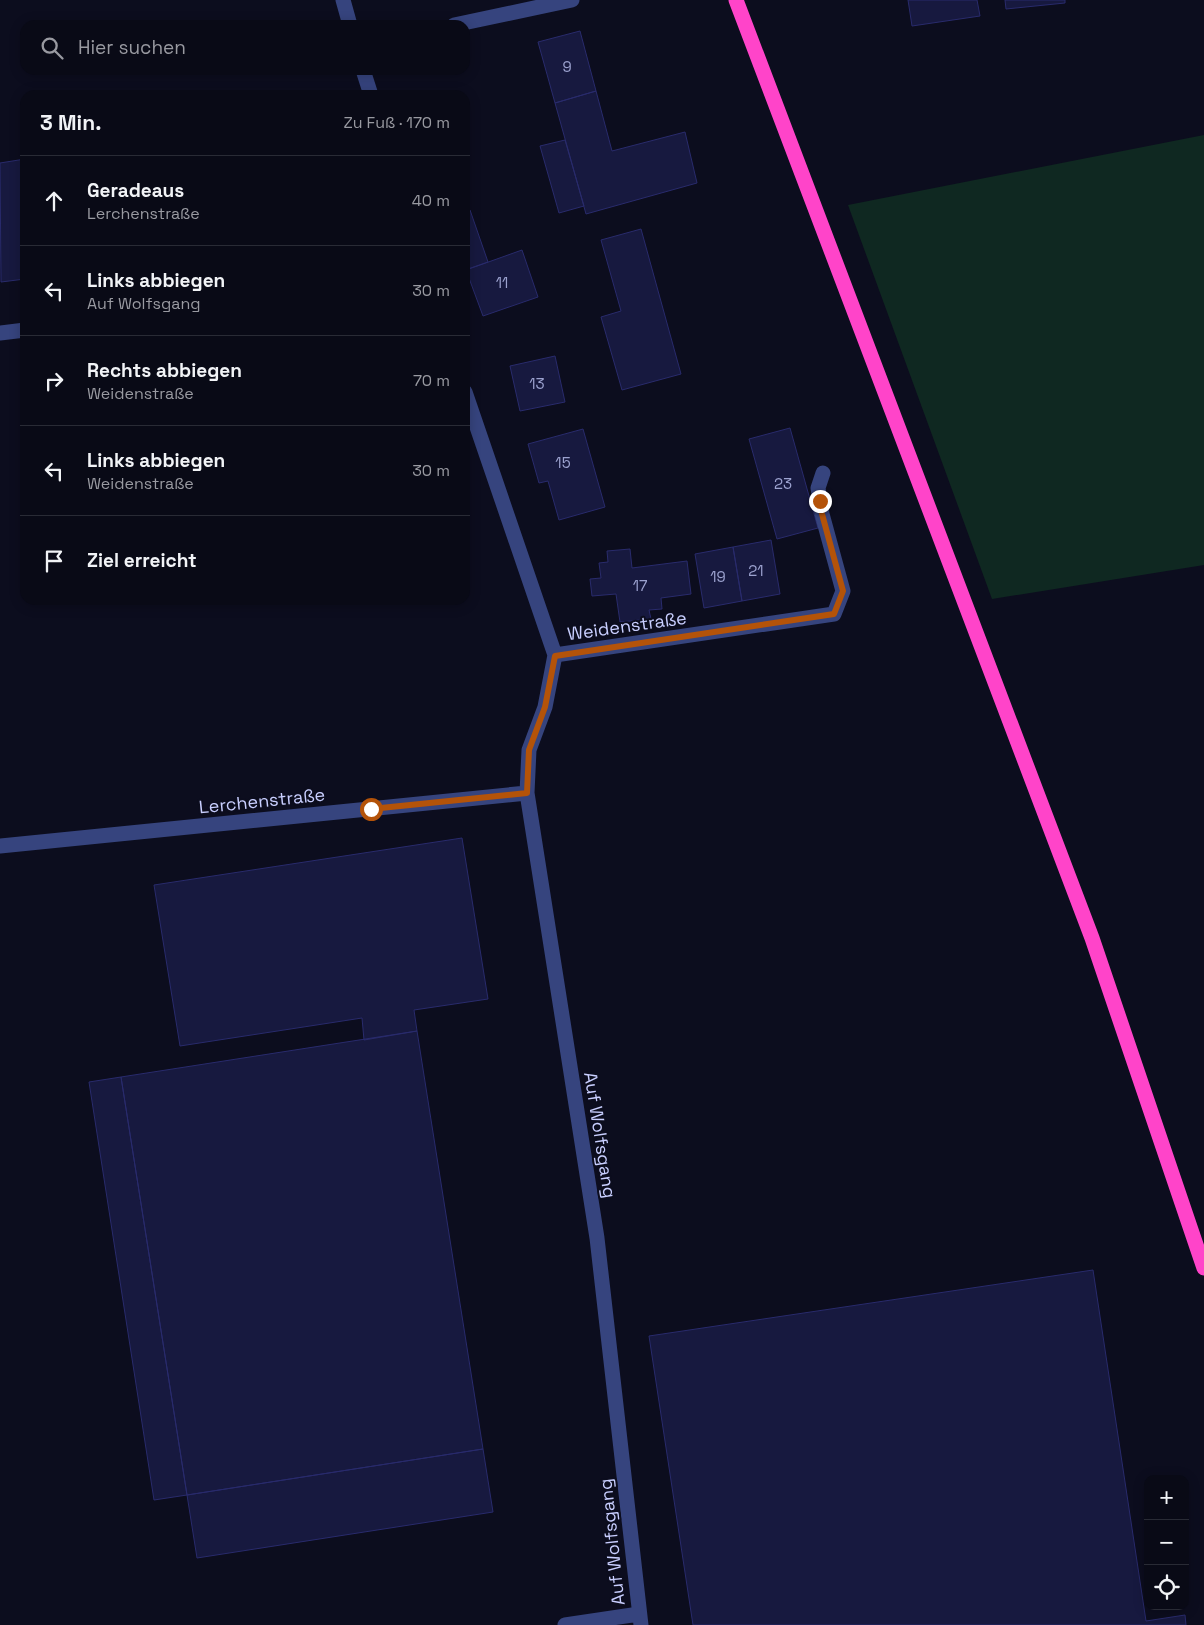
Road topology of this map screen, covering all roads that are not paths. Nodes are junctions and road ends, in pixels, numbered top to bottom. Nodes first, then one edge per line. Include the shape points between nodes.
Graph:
1 (343, 0) edge
2 (572, 0) edge
3 (736, 0) edge
4 (349, 20) edge
5 (470, 22) edge
6 (365, 75) edge
7 (369, 90) edge
8 (20, 331) edge
9 (0, 333) edge
10 (470, 407) edge
11 (823, 473) dead end
12 (555, 656) junction
13 (527, 793) junction
14 (0, 846) edge
15 (1204, 1268) edge
16 (640, 1619) edge
17 (566, 1625) edge

1 - 4 street
2 - 5 street
3 - 15 highway via 1092,938
6 - 7 street
8 - 9 street
10 - 12 street, Weidenstraße
11 - 12 street, Weidenstraße via 818,488 822,514 843,591 834,614
12 - 13 street, Auf Wolfsgang via 545,707 529,750
13 - 14 street, Lerchenstraße
13 - 16 street, Auf Wolfsgang via 597,1238
16 - 17 street

